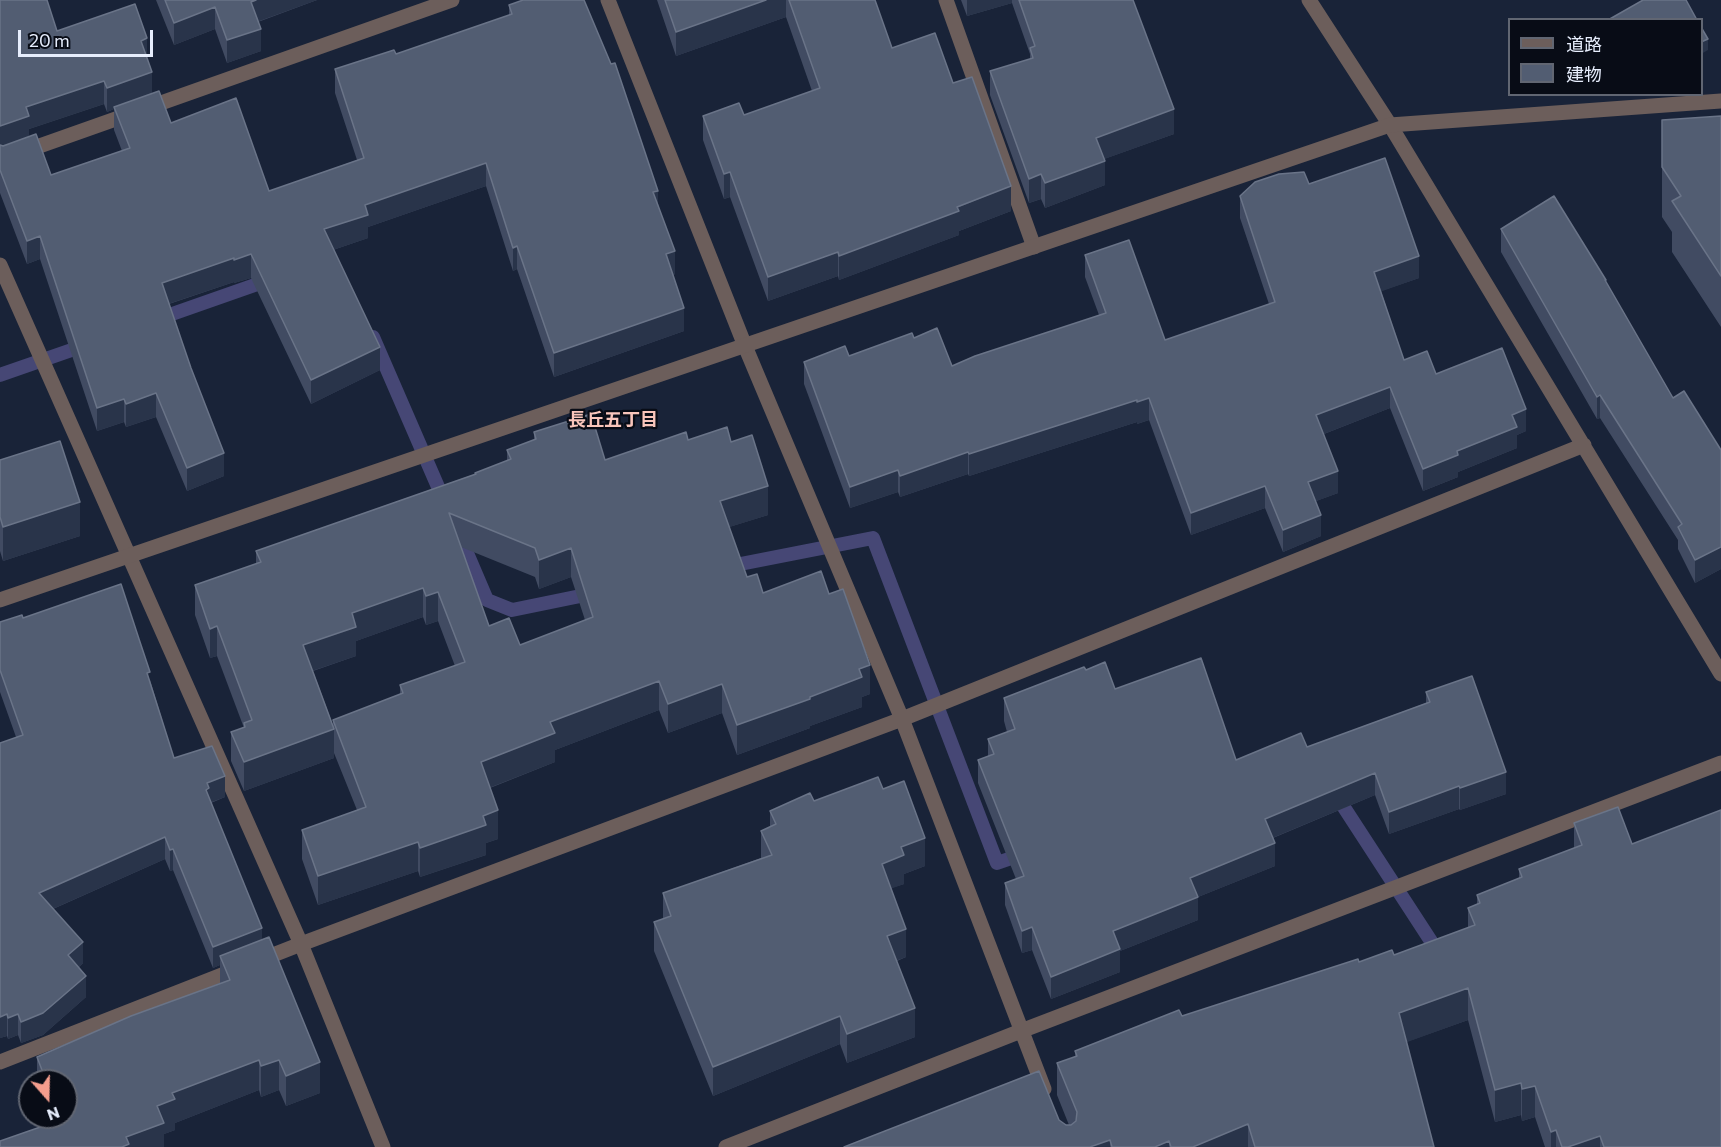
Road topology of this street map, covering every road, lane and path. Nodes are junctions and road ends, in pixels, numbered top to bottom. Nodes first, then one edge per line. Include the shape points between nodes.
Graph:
1 (452, 0) edge
2 (608, 0) edge
3 (946, 0) edge
4 (1309, 0) edge
5 (1721, 101) edge
6 (1390, 125) junction
7 (0, 160) edge
8 (1034, 247) junction
9 (0, 266) edge
10 (745, 346) junction
11 (1584, 445) junction
12 (128, 556) junction
13 (0, 600) edge
14 (1721, 674) edge
15 (902, 718) junction
16 (1721, 763) edge
17 (301, 945) junction
18 (1021, 1031) junction
19 (0, 1062) edge
20 (1051, 1105) edge
21 (383, 1147) edge
22 (726, 1147) edge

1 - 7 street
2 - 10 street
3 - 8 street
4 - 6 street
5 - 6 street
6 - 8 street
6 - 11 street
8 - 10 street
9 - 12 street
10 - 12 street
10 - 15 street
11 - 14 street
11 - 15 street
12 - 13 street
12 - 17 street
15 - 17 street
15 - 18 street
16 - 18 street
17 - 19 street
17 - 21 street
18 - 20 street
18 - 22 street

